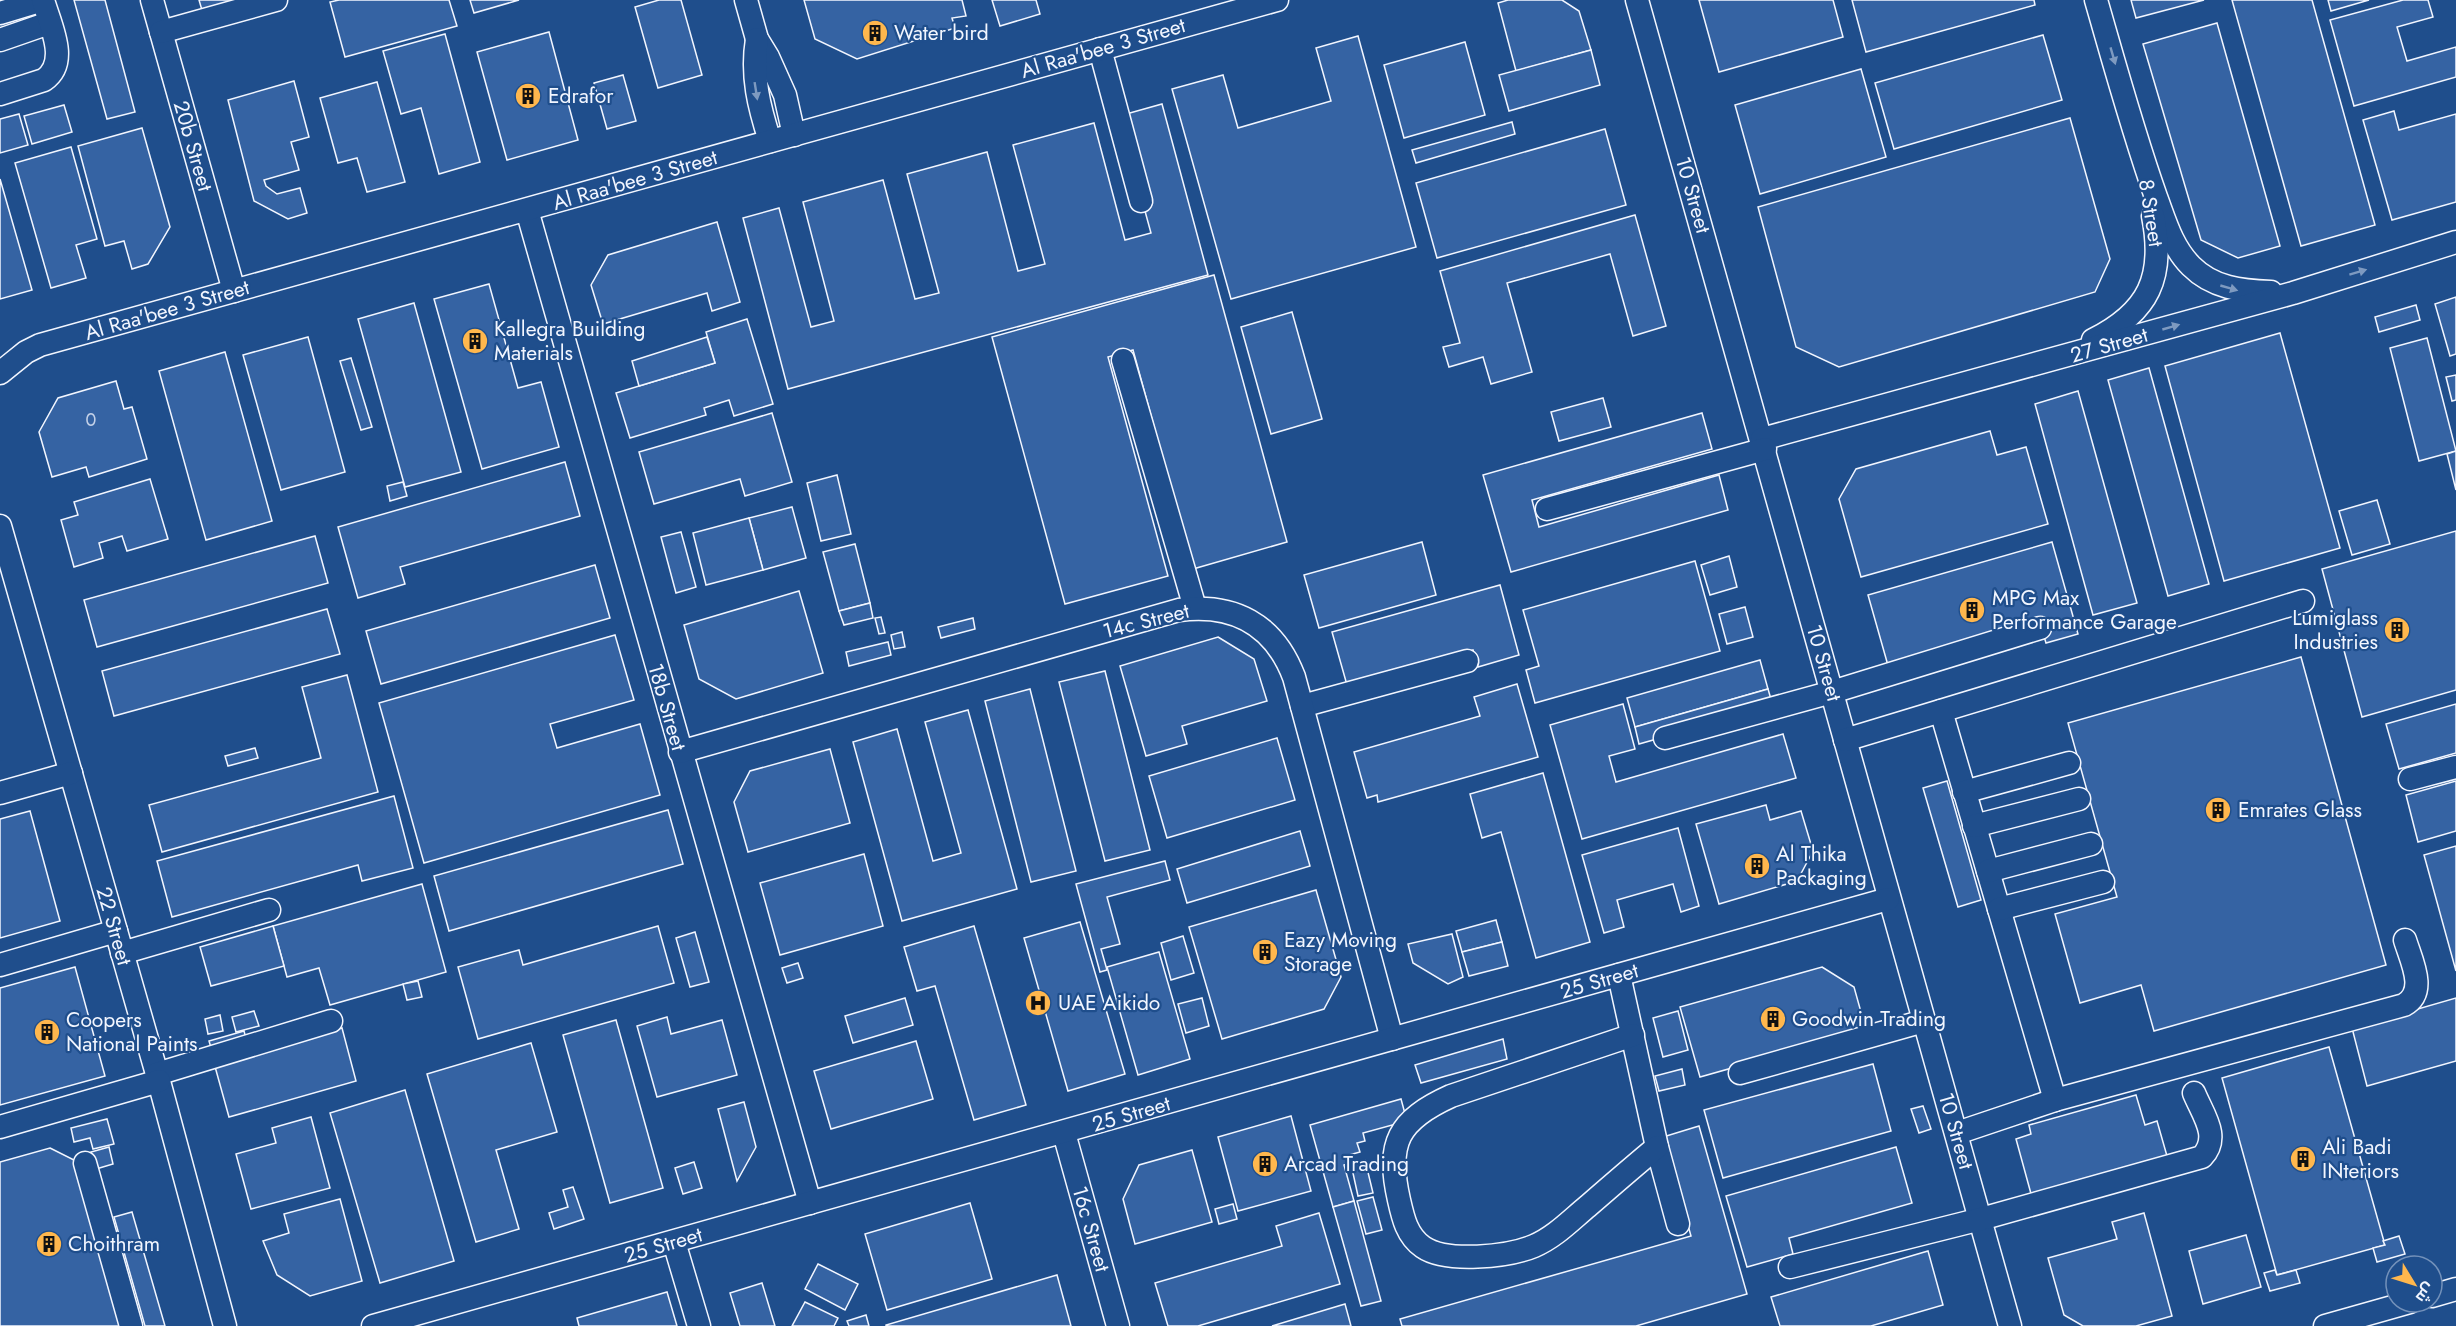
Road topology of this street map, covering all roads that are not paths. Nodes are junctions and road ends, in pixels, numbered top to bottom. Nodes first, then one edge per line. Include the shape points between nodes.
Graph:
1 (43, 0) edge
2 (152, 0) edge
3 (276, 0) edge
4 (746, 0) edge
5 (1276, 0) edge
6 (1637, 0) edge
7 (2096, 0) edge
8 (0, 13) edge
9 (49, 23) junction
10 (161, 32) junction
11 (757, 39) junction
12 (0, 40) edge
13 (1100, 49) junction
14 (0, 94) edge
15 (794, 135) junction
16 (770, 141) junction
17 (2142, 159) junction
18 (1141, 201) dead end
19 (527, 210) junction
20 (2455, 242) edge
21 (234, 291) junction
22 (2294, 293) junction
23 (1123, 360) dead end
24 (2054, 360) junction
25 (0, 373) edge
26 (1763, 444) junction
27 (1547, 509) dead end
28 (0, 526) edge
29 (4, 557) edge
30 (2303, 601) dead end
31 (1195, 608) junction
32 (2040, 627) dead end
33 (1467, 661) dead end
34 (1832, 692) junction
35 (1302, 706) junction
36 (1941, 711) junction
37 (1665, 738) dead end
38 (1845, 740) junction
39 (680, 752) junction
40 (2069, 763) dead end
41 (2456, 767) edge
42 (71, 773) junction
43 (2410, 779) dead end
44 (1965, 792) junction
45 (0, 794) edge
46 (2079, 799) dead end
47 (1974, 826) junction
48 (2091, 844) dead end
49 (1988, 871) junction
50 (2103, 882) dead end
51 (1888, 899) junction
52 (1999, 909) junction
53 (269, 910) dead end
54 (2405, 940) dead end
55 (119, 942) junction
56 (0, 965) edge
57 (1620, 975) junction
58 (331, 1021) dead end
59 (1924, 1021) junction
60 (1633, 1035) junction
61 (1392, 1039) junction
62 (1740, 1073) dead end
63 (158, 1078) junction
64 (2194, 1093) dead end
65 (2055, 1100) junction
66 (0, 1127) edge
67 (1064, 1133) junction
68 (1957, 1133) junction
69 (1658, 1147) junction
70 (85, 1163) dead end
71 (810, 1203) junction
72 (1980, 1219) junction
73 (1678, 1224) dead end
74 (674, 1242) junction
75 (1790, 1267) dead end
76 (2384, 1309) edge
77 (131, 1326) edge
78 (225, 1326) edge
79 (373, 1326) edge
80 (699, 1326) edge
81 (1118, 1326) edge
82 (2010, 1326) edge
83 (2325, 1326) edge

1 - 8 street
1 - 9 street
2 - 10 street, 20b Street
3 - 10 street
4 - 11 street
5 - 13 street, Al Raa'bee 3 Street
6 - 26 street, 10 Street
7 -> 17 street, 8 Street
9 - 12 street
9 - 14 street via 58,58 54,71 44,80
10 - 21 street, 20b Street
11 - 15 street via 785,95
11 -> 16 street via 755,85
13 - 15 street, Al Raa'bee 3 Street
13 - 18 street
15 - 16 street, Al Raa'bee 3 Street
16 - 19 street, Al Raa'bee 3 Street
17 -> 22 street, 8 Street via 2173,241 2191,266 2230,289
17 - 24 street, 8 Street via 2158,244 2152,283 2139,306 2121,325
19 - 21 street, Al Raa'bee 3 Street
19 - 39 street, 18b Street
22 -> 20 street, 27 Street
21 - 25 street, Al Raa'bee 3 Street via 40,345
24 -> 22 street, 27 Street
23 - 31 street
24 - 26 street, 27 Street
26 - 27 street, 27 Street
26 - 34 street, 10 Street
28 - 29 street, 22 Street
29 - 42 street, 22 Street
30 - 36 street
31 - 35 street, 14c Street via 1227,611 1269,635 1288,662
31 - 39 street, 14c Street
32 - 34 street
33 - 35 street
34 - 37 street
34 - 38 street, 10 Street
35 - 61 street, 14c Street
36 - 38 street
36 - 44 street
38 - 51 street, 10 Street
39 - 71 street, 18b Street
40 - 44 street
41 - 43 street
42 - 45 street
42 - 55 street, 22 Street
44 - 47 street
46 - 47 street
47 - 49 street
48 - 49 street
49 - 52 street
50 - 52 street
51 - 57 street, 25 Street
51 - 59 street, 10 Street
52 - 65 street
53 - 55 street
54 - 65 street via 2417,984 2414,997 2404,1005
55 - 56 street
55 - 63 street, 22 Street
57 - 60 street
57 - 61 street, 25 Street
58 - 63 street
59 - 62 street
59 - 68 street, 10 Street
60 - 69 street
60 - 69 street via 1451,1096 1425,1109 1404,1130 1393,1157 1392,1172 1402,1217 1414,1239 1434,1252 1492,1255 1521,1251 1560,1231
61 - 67 street, 25 Street
63 - 66 street
63 - 78 street, 22 Street
64 - 72 street via 2212,1140 2202,1157
65 - 68 street
67 - 71 street, 25 Street
67 - 81 street, 16c Street
68 - 72 street, 10 Street
69 - 73 street
70 - 77 street
71 - 74 street, 25 Street
72 - 75 street
72 - 82 street, 10 Street
74 - 79 street, 25 Street
74 - 80 street
76 - 83 street

